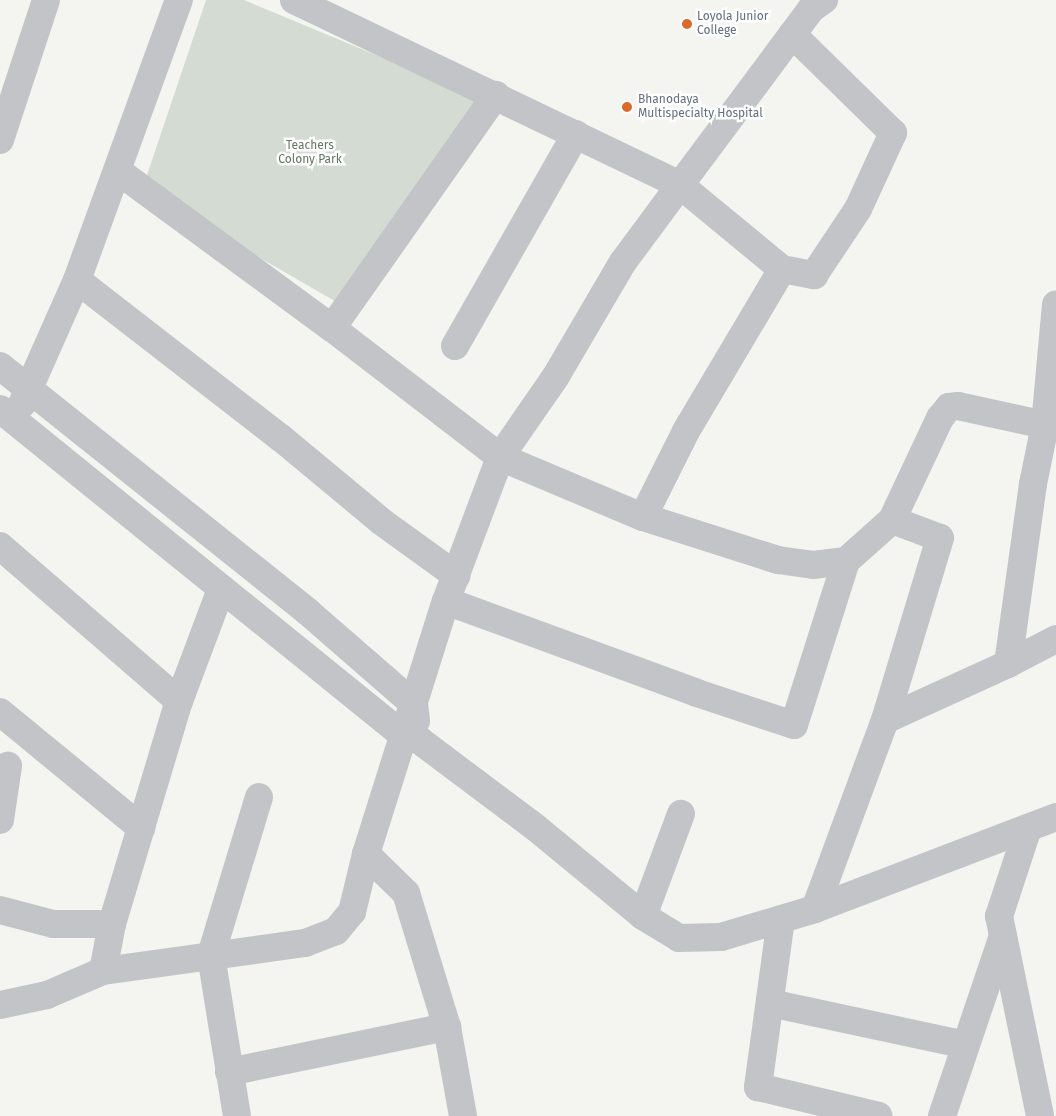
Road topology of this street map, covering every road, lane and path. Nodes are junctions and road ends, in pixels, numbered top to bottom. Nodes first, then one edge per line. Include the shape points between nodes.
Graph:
1 (46, 0) edge
2 (179, 0) edge
3 (294, 0) edge
4 (814, 3) edge
5 (792, 34) junction
6 (496, 95) junction
7 (576, 134) junction
8 (0, 140) edge
9 (118, 171) junction
10 (680, 185) junction
11 (782, 269) junction
12 (77, 280) junction
13 (1056, 304) edge
14 (332, 328) junction
15 (455, 346) dead end
16 (0, 366) edge
17 (28, 388) junction
18 (8, 415) edge
19 (1045, 425) junction
20 (500, 458) junction
21 (643, 517) junction
22 (892, 520) junction
23 (0, 546) edge
24 (846, 561) junction
25 (457, 576) junction
26 (221, 589) junction
27 (446, 601) junction
28 (1056, 638) edge
29 (1008, 664) junction
30 (179, 701) junction
31 (414, 704) junction
32 (0, 712) edge
33 (885, 720) junction
34 (411, 738) junction
35 (46, 748) junction
36 (4, 766) edge
37 (259, 797) dead end
38 (681, 814) dead end
39 (1056, 817) edge
40 (0, 820) edge
41 (141, 828) junction
42 (1028, 828) junction
43 (366, 854) junction
44 (815, 909) junction
45 (0, 910) edge
46 (643, 916) junction
47 (781, 919) junction
48 (112, 924) junction
49 (1003, 935) junction
50 (211, 955) junction
51 (103, 971) junction
52 (770, 1003) junction
53 (0, 1005) edge
54 (447, 1026) junction
55 (966, 1044) junction
56 (229, 1072) junction
57 (237, 1116) edge
58 (463, 1116) edge
59 (879, 1116) edge
60 (942, 1116) edge
61 (1040, 1116) edge

1 - 8 street
2 - 9 street
3 - 6 street
4 - 5 street
5 - 10 street
5 - 11 street via 893,133 858,209 814,276
6 - 7 street
6 - 14 street
7 - 10 street
7 - 15 street
9 - 12 street
9 - 14 street
10 - 11 street
10 - 20 street via 623,262 556,376
11 - 21 street via 686,431
12 - 17 street
12 - 25 street via 281,438 382,522
13 - 19 street
14 - 20 street
16 - 17 street
17 - 18 street
17 - 31 street via 242,557
18 - 26 street
19 - 22 street via 958,406 949,408 940,418
19 - 29 street via 1033,484
20 - 21 street
20 - 25 street
21 - 24 street via 778,560 813,565
22 - 24 street
22 - 33 street via 940,538
23 - 30 street
24 - 27 street via 794,725
25 - 27 street
26 - 30 street
26 - 34 street
27 - 31 street
28 - 29 street
29 - 33 street
30 - 41 street
31 - 34 street
32 - 35 street
33 - 44 street
34 - 43 street
34 - 46 street via 535,827
35 - 36 street
35 - 41 street
36 - 40 street
37 - 50 street
38 - 46 street
39 - 42 street
41 - 48 street
42 - 44 street
42 - 49 street via 999,916
43 - 50 street via 352,912 336,931 305,943
43 - 54 street via 406,893
44 - 47 street
45 - 48 street via 53,924
46 - 47 street via 679,938 721,937
47 - 52 street
48 - 51 street
49 - 55 street
49 - 61 street
50 - 51 street
50 - 56 street
51 - 53 street via 48,995
52 - 55 street
52 - 59 street via 758,1087
54 - 56 street
54 - 58 street
55 - 60 street
56 - 57 street

